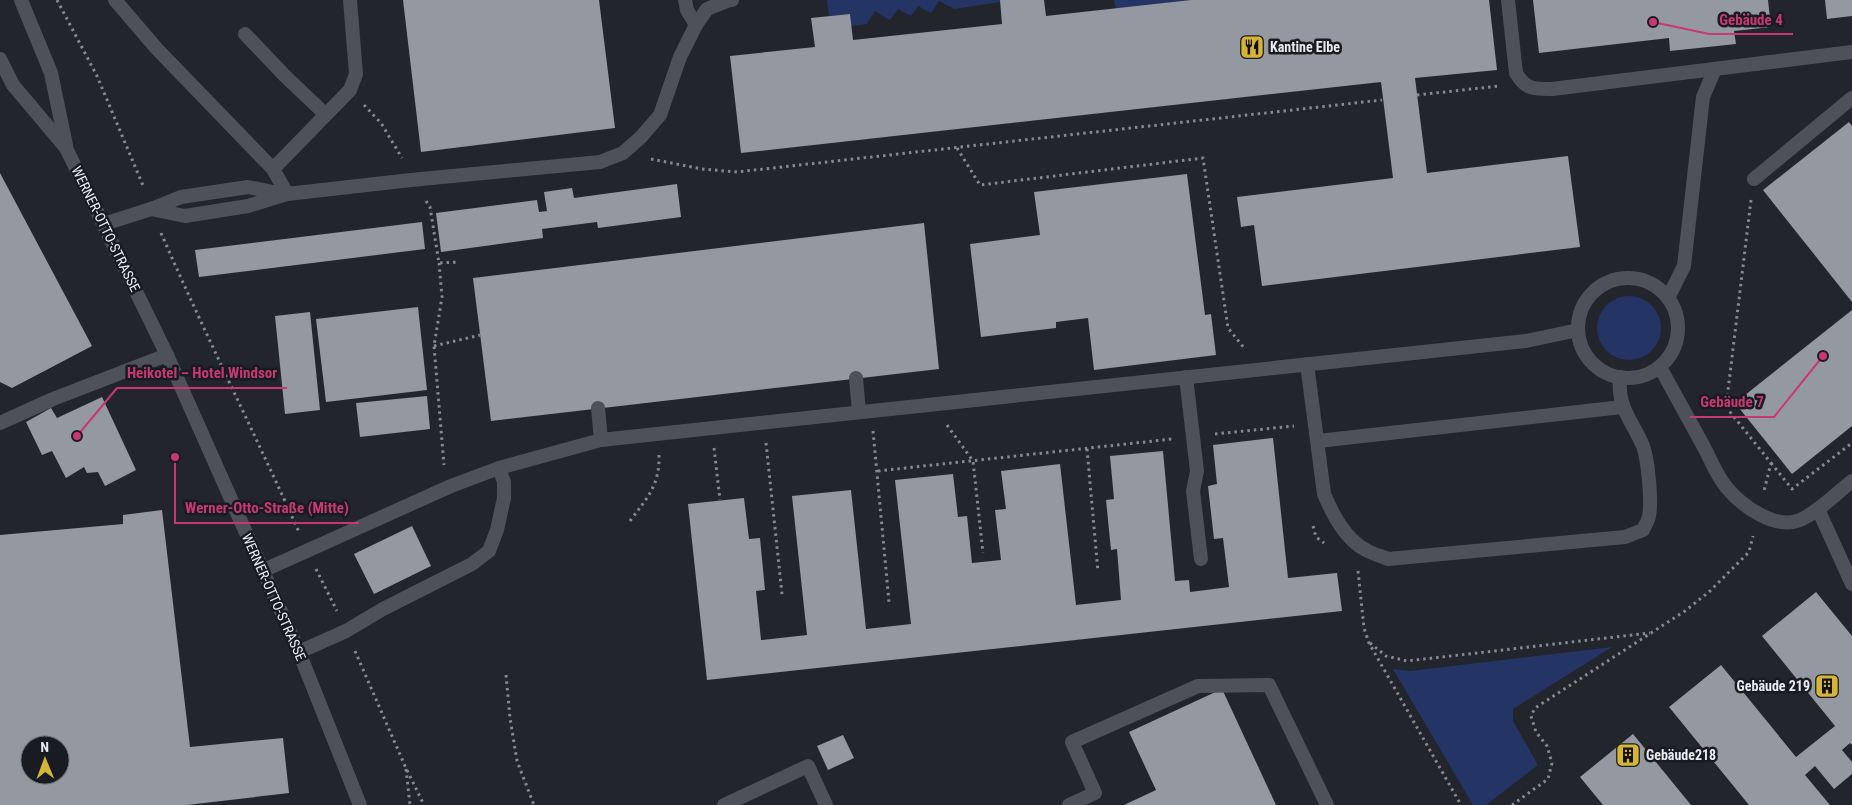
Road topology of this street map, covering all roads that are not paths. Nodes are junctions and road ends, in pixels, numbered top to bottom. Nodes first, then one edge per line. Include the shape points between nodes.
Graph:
1 (21, 0) edge
2 (115, 0) edge
3 (350, 0) edge
4 (685, 0) edge
5 (732, 0) edge
6 (1508, 0) edge
7 (696, 25) junction
8 (245, 34) dead end
9 (1852, 52) edge
10 (0, 59) edge
11 (1715, 69) junction
12 (1852, 98) edge
13 (325, 114) junction
14 (66, 148) junction
15 (273, 169) junction
16 (1754, 179) road end
17 (287, 194) junction
18 (151, 209) junction
19 (104, 224) junction
20 (1668, 298) junction
21 (1578, 330) junction
22 (167, 355) junction
23 (1308, 364) junction
24 (1660, 367) junction
25 (1186, 377) junction
26 (1620, 377) junction
27 (856, 378) dead end
28 (1622, 407) junction
29 (598, 408) dead end
30 (865, 412) junction
31 (0, 423) edge
32 (601, 440) junction
33 (1318, 442) junction
34 (499, 468) junction
35 (1852, 481) edge
36 (1818, 509) junction
37 (1201, 559) dead end
38 (262, 571) junction
39 (1852, 584) edge
40 (299, 652) junction
41 (360, 805) edge
42 (724, 805) edge
43 (826, 805) edge
44 (1069, 805) edge
45 (1327, 805) edge

1 - 14 main road, WERNER-OTTO-STRASSE via 51,73
2 - 15 main road via 157,49
3 - 13 main road via 356,74 350,90
4 - 7 main road
5 - 7 main road via 708,9
6 - 11 main road via 1516,73 1522,83 1533,89
7 - 17 main road via 680,57 660,115 623,154 600,162
8 - 13 main road
9 - 11 main road
10 - 14 main road, WERNER-OTTO-STRASSE via 13,85
11 - 20 main road via 1703,97 1684,266
12 - 16 main road
13 - 15 main road
14 - 19 main road, WERNER-OTTO-STRASSE
15 - 17 main road
17 - 18 main road via 248,206 185,216
17 - 18 main road via 248,187 181,197
18 - 19 main road
19 - 22 main road, WERNER-OTTO-STRASSE
20 - 21 main road via 1658,287 1645,281 1631,278 1607,282 1584,305
20 - 24 main road via 1676,312 1678,329 1675,346
21 - 23 main road via 1526,341
21 - 26 main road via 1581,344 1592,362 1605,372
22 - 31 main road
22 - 38 main road, WERNER-OTTO-STRASSE
23 - 25 main road
23 - 33 main road
24 - 26 main road via 1634,378
24 - 36 main road via 1725,486 1742,503 1759,514 1786,522 1800,520
25 - 30 main road
25 - 37 main road via 1197,470 1193,491
26 - 28 main road
27 - 30 main road
28 - 33 main road
28 - 33 main road via 1644,448 1650,488 1649,516 1643,530 1625,537 1388,559 1365,550 1346,533 1332,513 1324,494
29 - 32 main road
30 - 32 main road
32 - 34 main road
34 - 38 main road via 451,486
34 - 40 main road via 504,482 504,498 497,530 488,550 472,564 346,631
35 - 36 main road
36 - 39 main road
38 - 40 main road, WERNER-OTTO-STRASSE
40 - 41 main road, WERNER-OTTO-STRASSE
42 - 43 main road via 808,766
44 - 45 main road via 1095,794 1072,742 1198,686 1269,685

